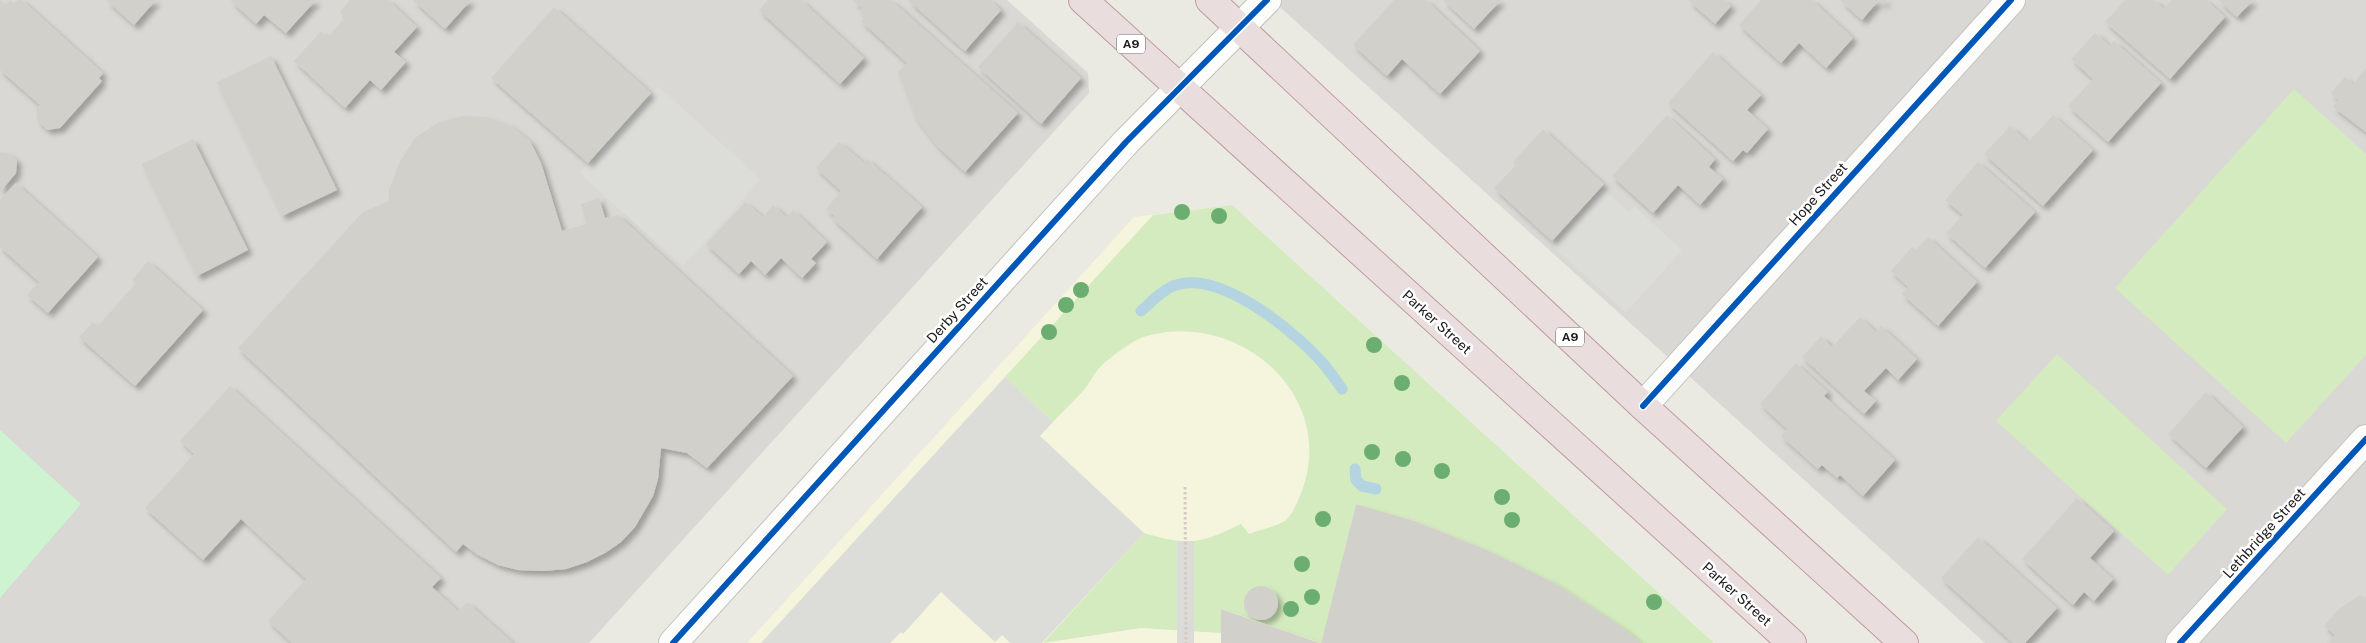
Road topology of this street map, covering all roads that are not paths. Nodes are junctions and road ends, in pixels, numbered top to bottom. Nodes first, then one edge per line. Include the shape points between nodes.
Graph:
1 (1083, 0) edge
2 (1210, 0) edge
3 (1267, 0) edge
4 (2011, 0) edge
5 (1240, 27) junction
6 (1179, 88) junction
7 (1643, 406) junction
8 (2366, 439) edge
9 (673, 643) edge
10 (1792, 643) edge
11 (1904, 643) edge
12 (2180, 643) edge

1 - 6 highway, Parker Street / A9
2 - 5 highway, A9
3 - 5 street, Derby Street
4 - 7 street, Hope Street
5 - 6 street, Derby Street
5 - 7 highway, A9
6 - 9 street, Derby Street via 1120,149
6 - 10 highway, Parker Street / A9
7 - 11 highway, A9
8 - 12 street, Lethbridge Street

